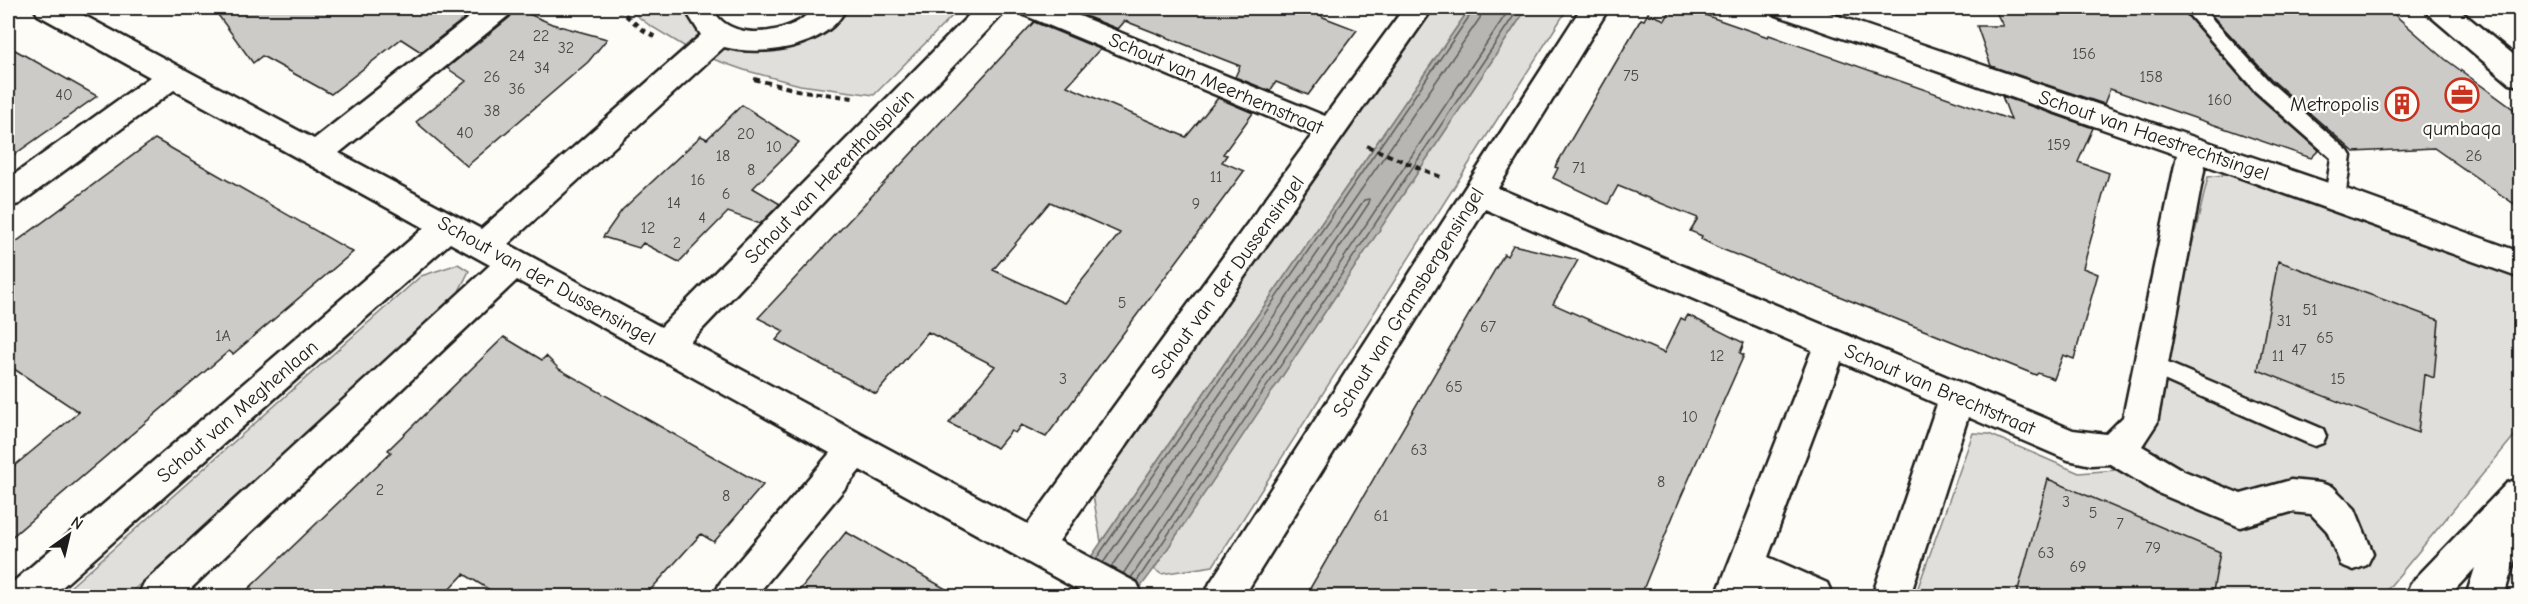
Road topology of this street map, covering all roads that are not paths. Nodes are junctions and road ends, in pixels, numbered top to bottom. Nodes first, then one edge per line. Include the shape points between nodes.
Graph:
1 (499, 8) edge
2 (698, 8) edge
3 (832, 8) edge
4 (992, 8) edge
5 (1034, 8) edge
6 (1419, 8) edge
7 (1595, 8) edge
8 (1786, 8) edge
9 (2192, 8) edge
10 (2439, 8) edge
11 (60, 10) edge
12 (720, 34) junction
13 (173, 76) junction
14 (2520, 76) edge
15 (1346, 137) junction
16 (2193, 149) junction
17 (316, 155) junction
18 (1465, 187) junction
19 (8, 195) edge
20 (2335, 198) junction
21 (448, 226) junction
22 (499, 255) junction
23 (2520, 265) edge
24 (1832, 342) junction
25 (665, 345) junction
26 (2149, 364) junction
27 (1957, 396) junction
28 (2315, 436) dead end
29 (855, 449) junction
30 (2115, 449) junction
31 (2518, 497) edge
32 (2354, 553) dead end
33 (1048, 555) junction
34 (1741, 581) edge
35 (25, 597) edge
36 (157, 597) edge
37 (734, 597) edge
38 (1124, 597) edge
39 (1223, 597) edge
40 (1814, 597) edge
41 (1890, 597) edge
42 (2424, 597) edge
43 (2485, 597) edge

1 - 17 street
2 - 12 street via 704,22
3 - 12 street via 809,27 787,37 753,42
4 - 25 street, Schout van Herenthalsplein
5 - 15 street, Schout van Meerhemstraat
6 - 15 street, Schout van der Dussensingel
7 - 18 street, Schout van Gramsbergensingel
8 - 16 street, Schout van Haestrechtsingel
9 - 20 lane via 2262,86 2341,156
10 - 14 street
11 - 13 street, Schout van der Dussensingel
12 - 22 street
13 - 17 street, Schout van der Dussensingel
13 - 19 street
15 - 33 street, Schout van der Dussensingel
16 - 20 street, Schout van Haestrechtsingel
16 - 26 street
17 - 21 street, Schout van der Dussensingel
18 - 24 street, Schout van Brechtstraat
18 - 39 street, Schout van Gramsbergensingel
20 - 23 street, Schout van Haestrechtsingel
21 - 22 street, Schout van der Dussensingel
21 - 35 street, Schout van Meghenlaan
22 - 25 street, Schout van der Dussensingel
22 - 36 street
24 - 27 street, Schout van Brechtstraat
24 - 34 street
25 - 29 street, Schout van der Dussensingel
26 - 28 lane
26 - 30 street via 2139,423
27 - 30 street, Schout van Brechtstraat via 2068,444 2092,451
27 - 41 street
29 - 33 street, Schout van der Dussensingel
29 - 37 street
30 - 32 street via 2171,483 2240,511 2291,496 2320,499 2342,521
31 - 42 street
31 - 43 street
33 - 38 street, Schout van der Dussensingel
34 - 40 street

